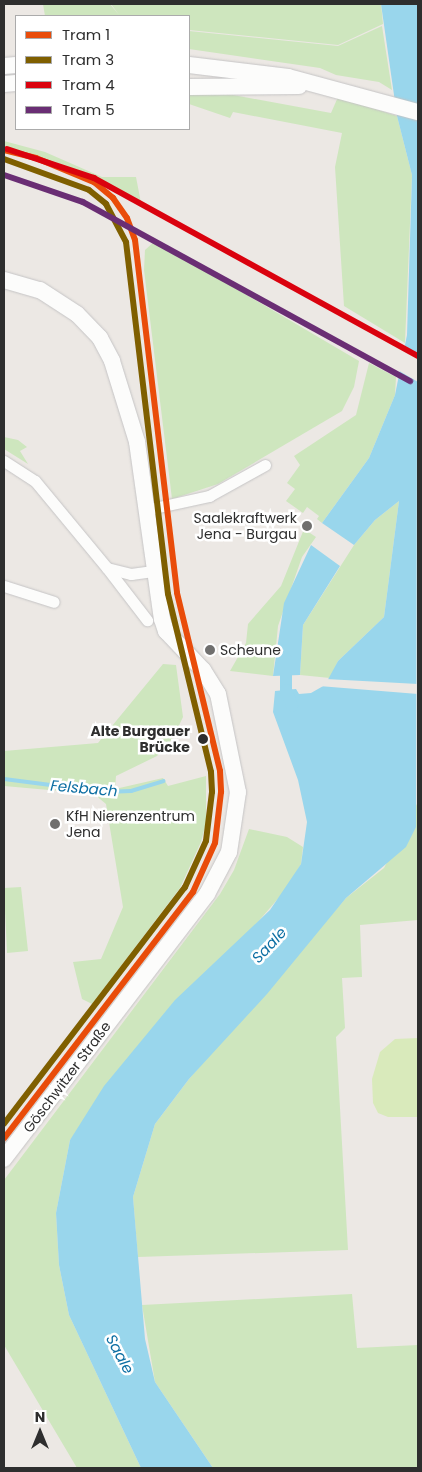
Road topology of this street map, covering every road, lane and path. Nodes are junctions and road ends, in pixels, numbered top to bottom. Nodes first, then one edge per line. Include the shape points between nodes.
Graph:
1 (190, 65) edge
2 (319, 86) junction
3 (190, 87) edge
4 (418, 112) edge
5 (4, 280) edge
6 (4, 461) edge
7 (265, 466) dead end
8 (145, 510) junction
9 (107, 568) junction
10 (153, 571) junction
11 (4, 586) edge
12 (54, 602) dead end
13 (146, 620) dead end
14 (4, 1159) edge

1 - 2 main road via 288,77
2 - 3 main road
2 - 4 main road
5 - 8 main road, Göschwitzer Straße via 40,290 60,301 100,338 124,389 137,442
6 - 9 street via 35,481
7 - 8 street via 209,496
8 - 10 main road, Göschwitzer Straße
9 - 10 street via 131,574
9 - 13 street
10 - 14 main road, Göschwitzer Straße via 166,631 203,670 218,694 236,768 234,832 220,874 207,894
11 - 12 street

